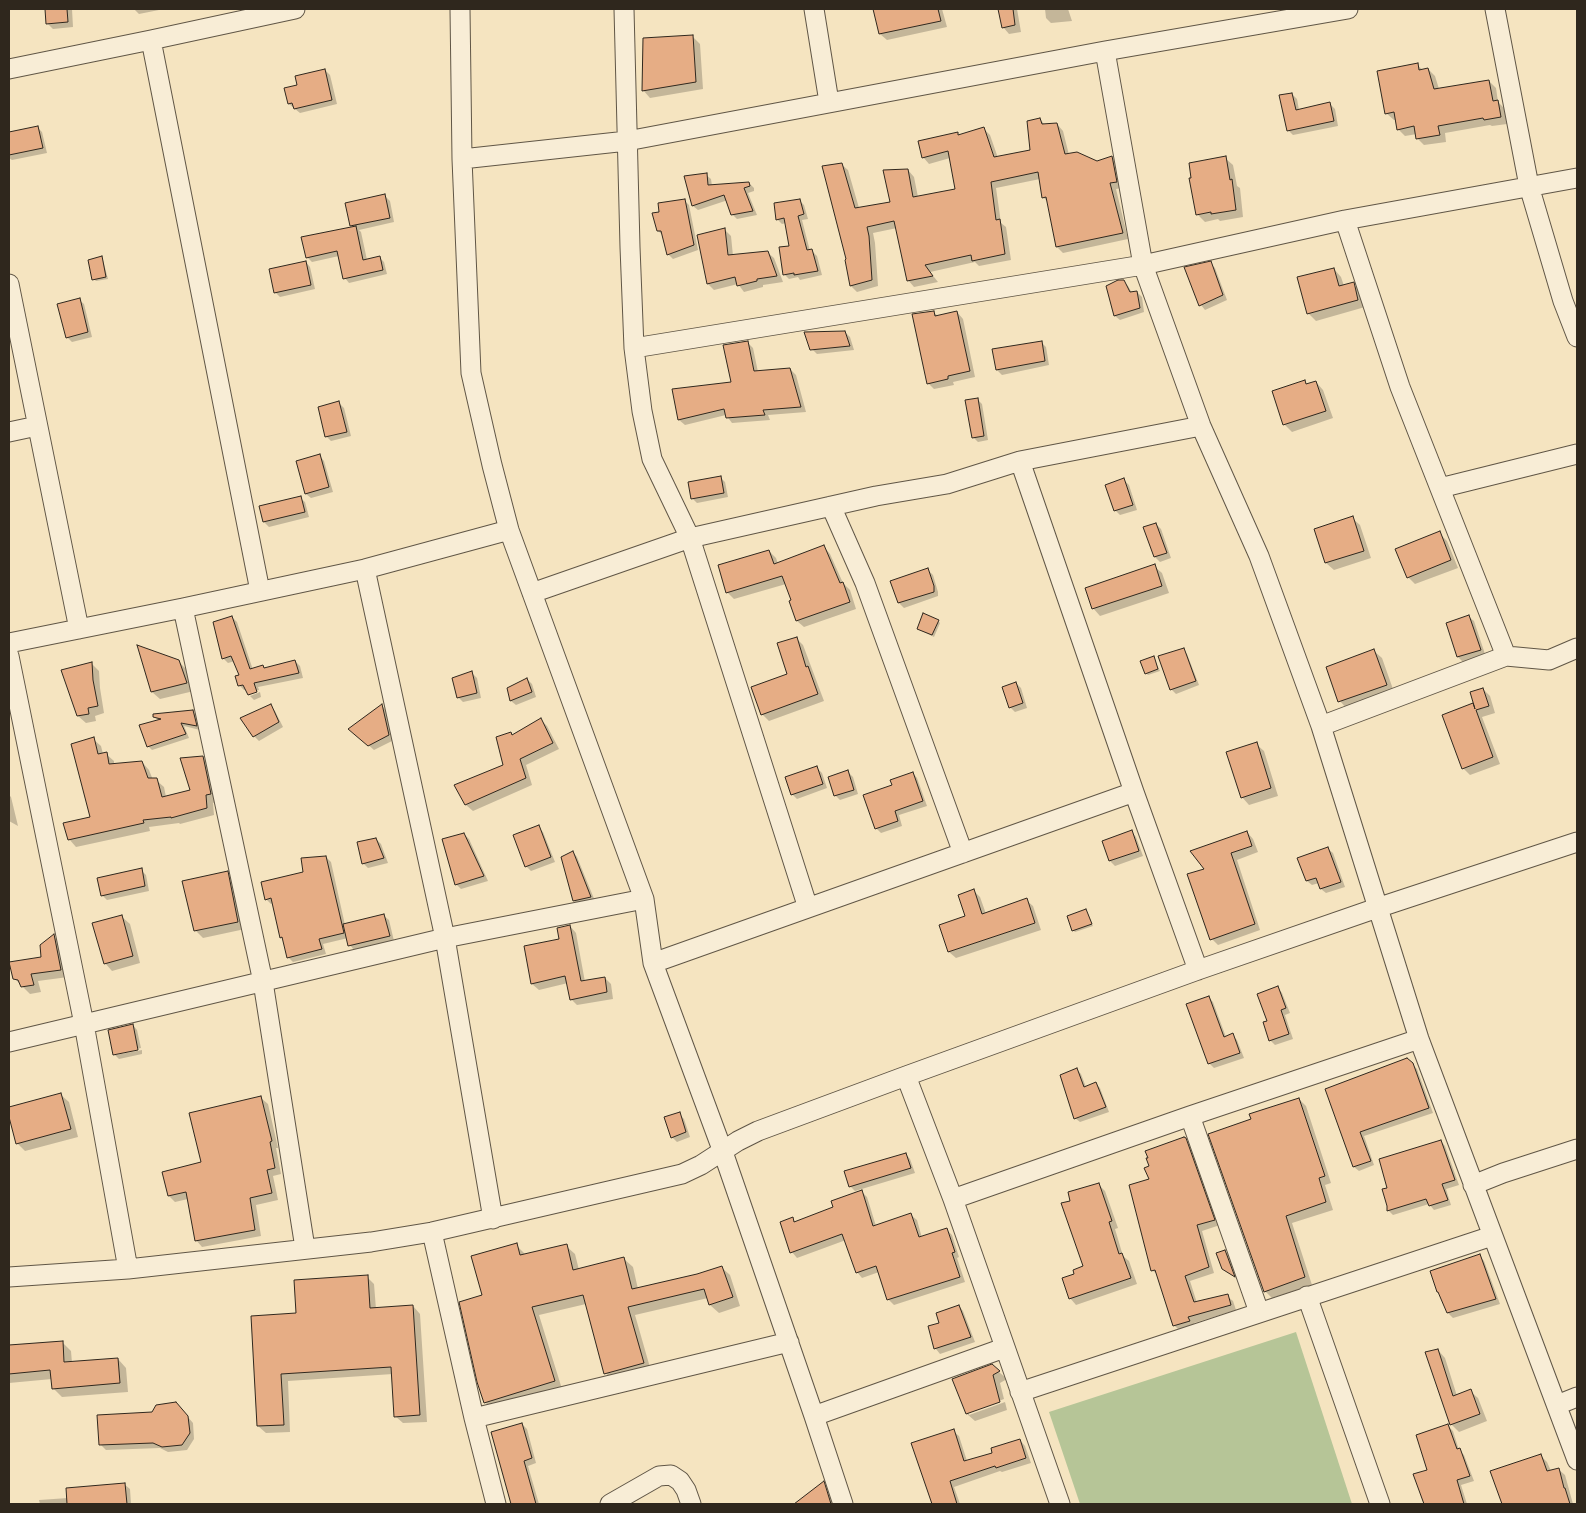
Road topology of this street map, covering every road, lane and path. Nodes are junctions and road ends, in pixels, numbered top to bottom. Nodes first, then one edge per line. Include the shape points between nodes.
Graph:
1 (295, 9) edge
2 (460, 9) edge
3 (624, 9) edge
4 (814, 9) edge
5 (1348, 9) edge
6 (1495, 9) edge
7 (150, 40) junction
8 (1105, 51) junction
9 (9, 69) edge
10 (829, 102) junction
11 (627, 141) junction
12 (462, 159) junction
13 (1577, 178) edge
14 (1529, 186) junction
15 (1345, 220) junction
16 (1143, 265) junction
17 (9, 284) edge
18 (1577, 337) edge
19 (634, 348) junction
20 (37, 426) junction
21 (1201, 426) junction
22 (9, 432) edge
23 (1577, 454) edge
24 (1020, 461) junction
25 (1440, 488) junction
26 (831, 506) junction
27 (509, 530) junction
28 (690, 538) junction
29 (366, 569) junction
30 (260, 591) junction
31 (532, 594) junction
32 (183, 608) junction
33 (79, 629) junction
34 (9, 643) edge
35 (1577, 648) edge
36 (9, 656) edge
37 (1506, 656) junction
38 (1322, 726) junction
39 (1134, 792) junction
40 (1577, 842) edge
41 (963, 853) junction
42 (644, 899) junction
43 (808, 908) junction
44 (1377, 908) junction
45 (445, 938) junction
46 (653, 963) junction
47 (1198, 970) junction
48 (263, 982) junction
49 (84, 1024) junction
50 (1418, 1039) junction
51 (9, 1042) edge
52 (906, 1076) junction
53 (1190, 1116) junction
54 (1577, 1149) edge
55 (723, 1152) junction
56 (1473, 1185) junction
57 (953, 1199) junction
58 (493, 1218) junction
59 (432, 1232) junction
60 (1492, 1236) junction
61 (305, 1248) junction
62 (128, 1269) junction
63 (9, 1277) edge
64 (1307, 1296) junction
65 (1259, 1312) junction
66 (789, 1342) junction
67 (1004, 1348) junction
68 (1020, 1392) junction
69 (1577, 1397) edge
70 (1558, 1405) junction
71 (814, 1416) junction
72 (474, 1418) junction
73 (1577, 1460) edge
74 (496, 1504) edge
75 (610, 1504) edge
76 (691, 1504) edge
77 (843, 1504) edge
78 (1060, 1504) edge
79 (1380, 1504) edge

1 - 7 street
2 - 12 street
3 - 11 street
4 - 10 street
5 - 8 street
6 - 14 street
7 - 9 street
7 - 30 street
8 - 10 street
8 - 16 street
10 - 11 street
11 - 12 street
11 - 19 street
12 - 27 street via 471,373
13 - 14 street
14 - 15 street
14 - 18 street
15 - 16 street
15 - 25 street via 1400,387
16 - 19 street
16 - 21 street
17 - 20 street
19 - 28 street via 652,460
20 - 22 street
20 - 33 street
21 - 24 street
21 - 38 street via 1259,556
23 - 25 street
24 - 26 street via 947,484
24 - 39 street
25 - 37 street
26 - 28 street
26 - 41 street via 865,583
27 - 29 street
27 - 31 street
28 - 31 street
28 - 43 street
29 - 30 street
29 - 45 street
30 - 32 street
31 - 42 street
32 - 33 street
32 - 48 street
33 - 34 street
35 - 37 street via 1549,660
36 - 49 street
37 - 38 street
38 - 44 street
39 - 41 street
39 - 47 street
40 - 44 street
41 - 43 street
42 - 45 street
42 - 46 street
43 - 46 street
44 - 47 street
44 - 50 street
45 - 48 street
45 - 58 street
46 - 55 street
47 - 52 street
48 - 49 street
48 - 61 street
49 - 51 street
49 - 62 street
50 - 53 street
50 - 56 street
52 - 55 street via 758,1131
52 - 57 street
53 - 57 street
53 - 65 street
54 - 56 street
55 - 58 street via 682,1174
55 - 66 street
56 - 60 street
57 - 67 street
58 - 59 street
59 - 61 street
59 - 72 street
60 - 64 street
60 - 70 street
61 - 62 street
62 - 63 street
64 - 65 street
64 - 79 street
65 - 68 street
66 - 71 street
66 - 72 street
67 - 68 street
67 - 71 street
68 - 78 street
69 - 70 street
70 - 73 street
71 - 77 street
72 - 74 street
75 - 76 street via 659,1476 671,1475 680,1481

